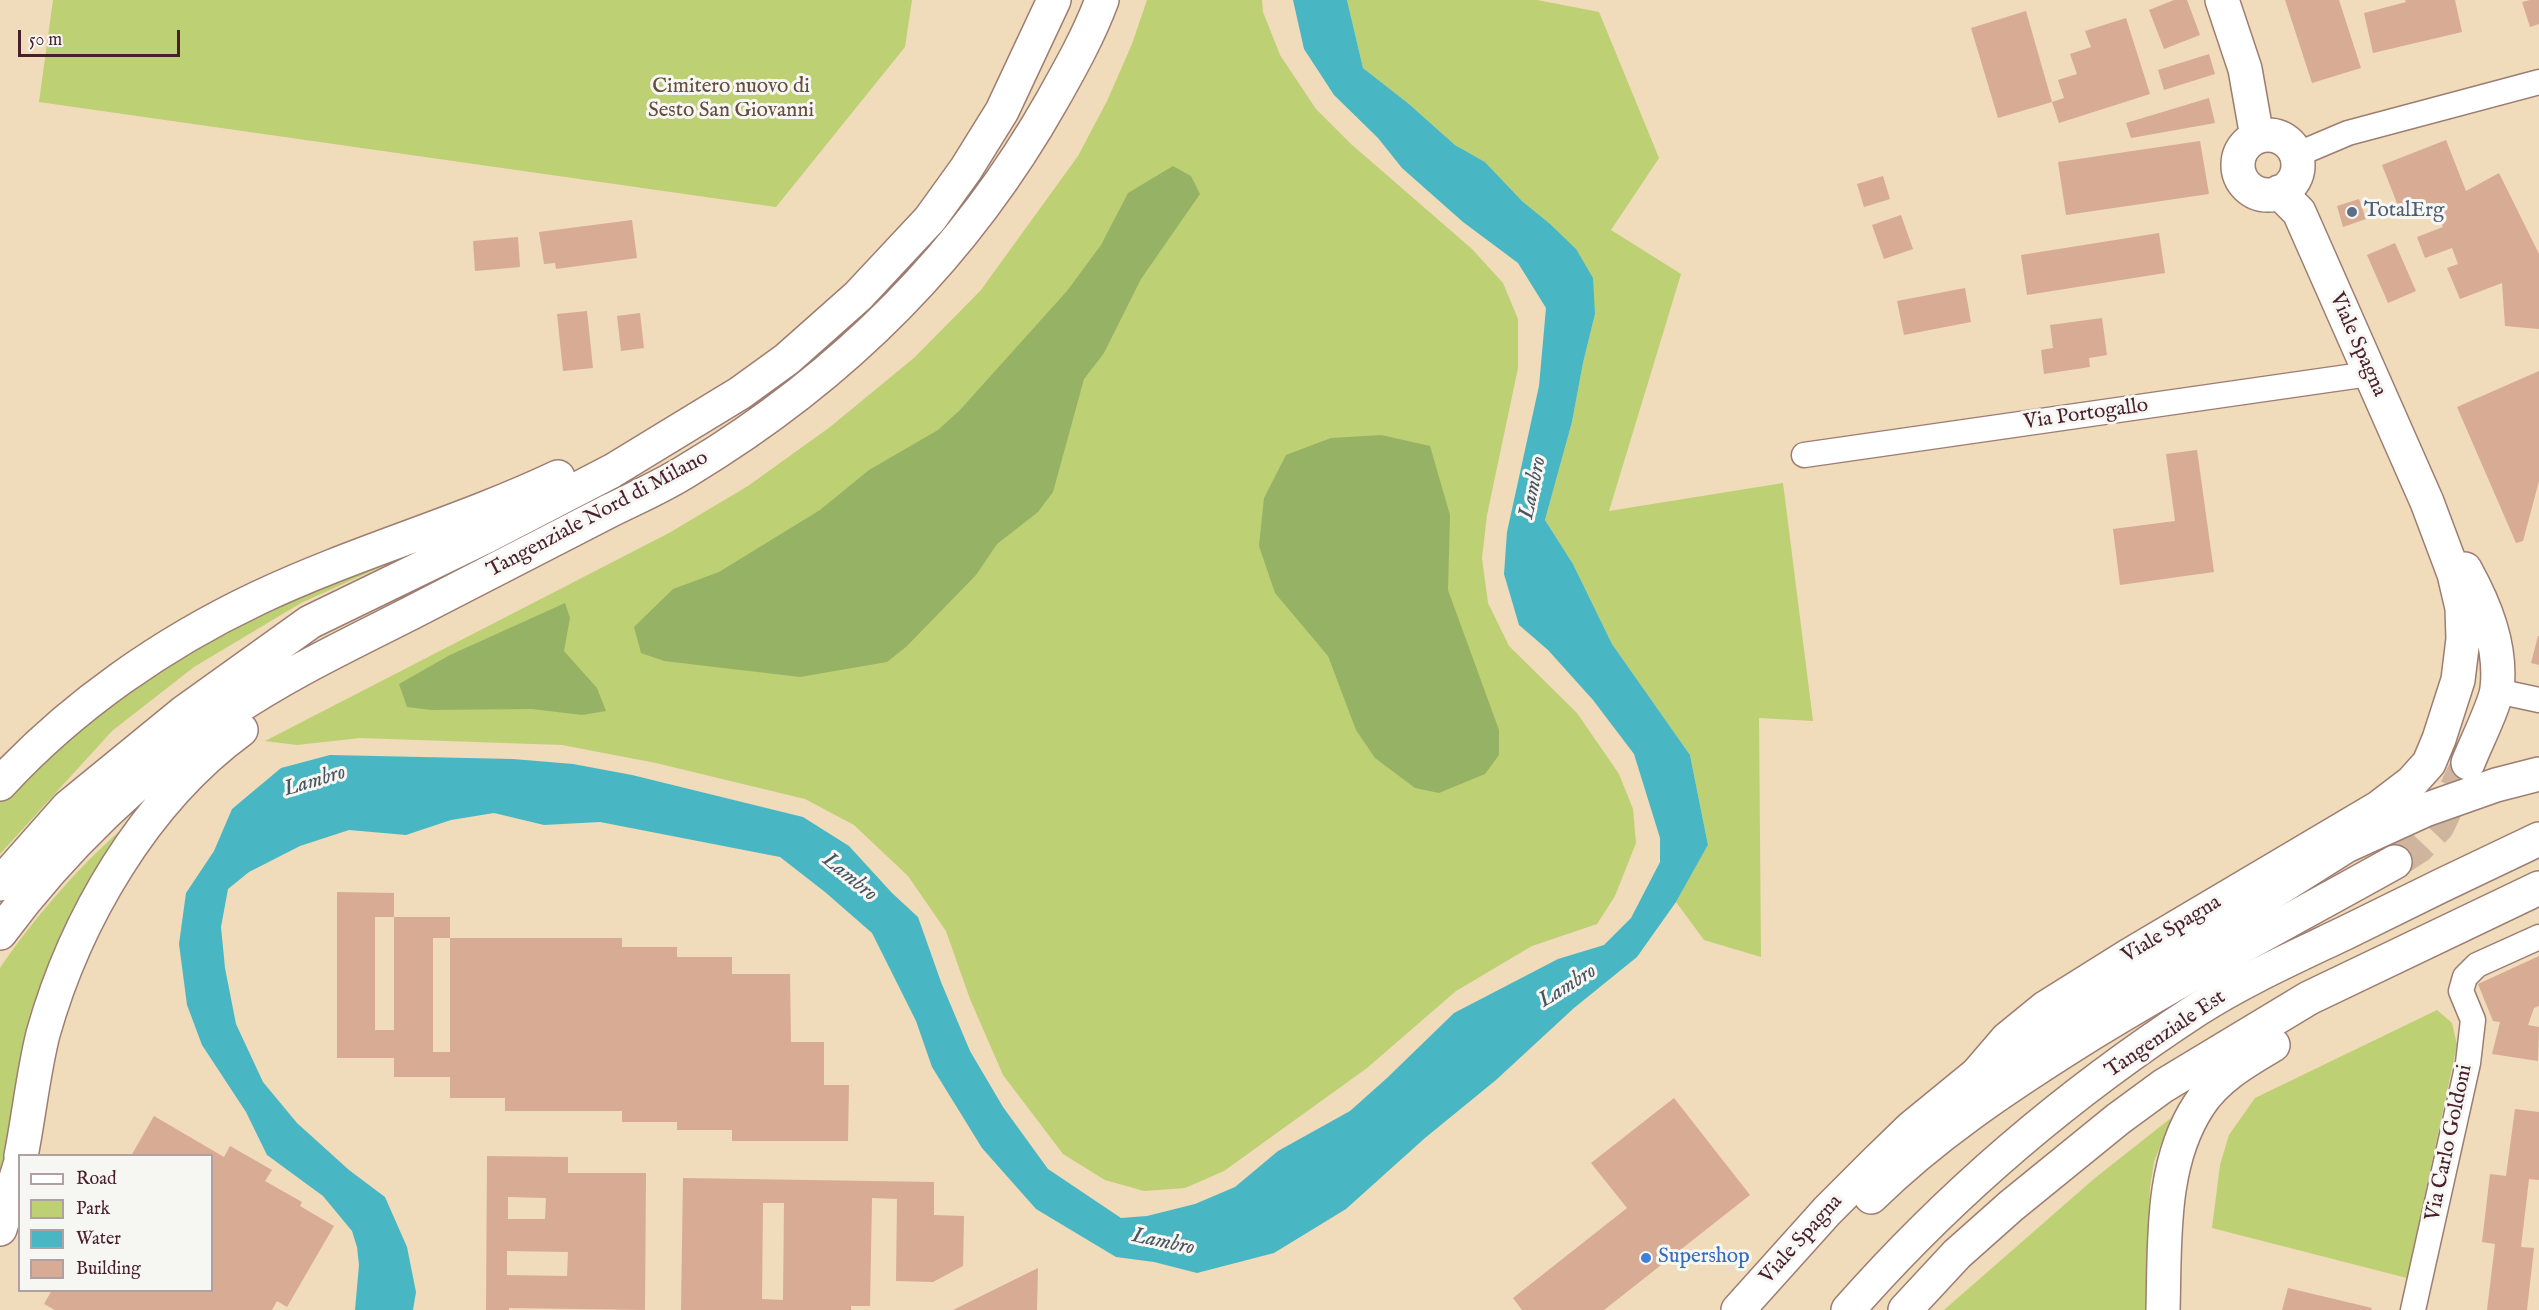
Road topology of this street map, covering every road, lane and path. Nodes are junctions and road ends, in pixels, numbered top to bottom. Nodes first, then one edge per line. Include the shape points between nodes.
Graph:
1 (1054, 0) edge
2 (1102, 0) edge
3 (2222, 0) edge
4 (2539, 81) edge
5 (2257, 137) junction
6 (2296, 154) junction
7 (2279, 192) junction
8 (2369, 374) junction
9 (1804, 455) dead end
10 (2427, 502) junction
11 (472, 527) junction
12 (502, 567) junction
13 (2458, 680) junction
14 (2497, 691) junction
15 (2539, 700) edge
16 (2468, 763) tunnel mouth
17 (2539, 774) edge
18 (0, 784) edge
19 (2539, 839) edge
20 (2394, 862) tunnel mouth
21 (0, 884) edge
22 (2539, 888) edge
23 (2539, 902) edge
24 (0, 933) edge
25 (2539, 937) edge
26 (1977, 1074) junction
27 (21, 1154) edge
28 (18, 1171) edge
29 (0, 1229) edge
30 (1738, 1310) edge
31 (1765, 1310) edge
32 (1848, 1310) edge
33 (1905, 1310) edge
34 (2163, 1310) edge
35 (2414, 1310) edge

1 - 11 main road via 1002,111 930,219 849,290 730,384 608,463 539,486
2 - 12 main road, Tangenziale Nord di Milano via 1071,67 998,188 955,244 853,351 750,432 684,473
3 - 5 main road via 2245,69
4 - 6 street via 2348,133
5 - 6 main road via 2276,136
5 - 7 main road via 2249,141 2239,157 2240,175 2260,194
6 - 7 main road via 2293,181
7 - 8 main road, Viale Spagna via 2299,212
8 - 9 street, Via Portogallo
8 - 10 main road, Viale Spagna
10 - 13 main road, Viale Spagna via 2454,574 2462,608
10 - 14 main road, Viale Spagna via 2482,601 2495,642
11 - 18 main road via 260,597 161,650 66,722
11 - 21 main road, Tangenziale Nord di Milano via 310,622 201,700 68,807
12 - 24 main road, Tangenziale Nord di Milano via 348,645 230,712 116,804 45,876
12 - 27 main road via 373,652 256,719 208,757 160,808 121,860 88,915 60,982 43,1036
13 - 14 main road
13 - 26 main road, Viale Spagna via 2429,763 2412,782 2378,808 2045,1008 2007,1039
14 - 15 street
14 - 16 main road, Viale Spagna
17 - 26 main road via 2425,810 2346,846
19 - 32 main road, Tangenziale Est via 2255,976 2199,1009 2120,1064 1999,1158
20 - 31 main road, Viale Spagna via 2130,1010 2002,1090 1923,1150 1881,1188
22 - 33 main road, Tangenziale Est via 2309,998 2163,1086 2011,1206
23 - 34 main road via 2457,951 2309,1023 2243,1062 2216,1084 2199,1104 2179,1145 2168,1205
25 - 35 street, Via Carlo Goldoni via 2477,965 2465,977 2461,990 2473,1020 2468,1063
26 - 30 main road, Viale Spagna via 1875,1163
28 - 29 main road

